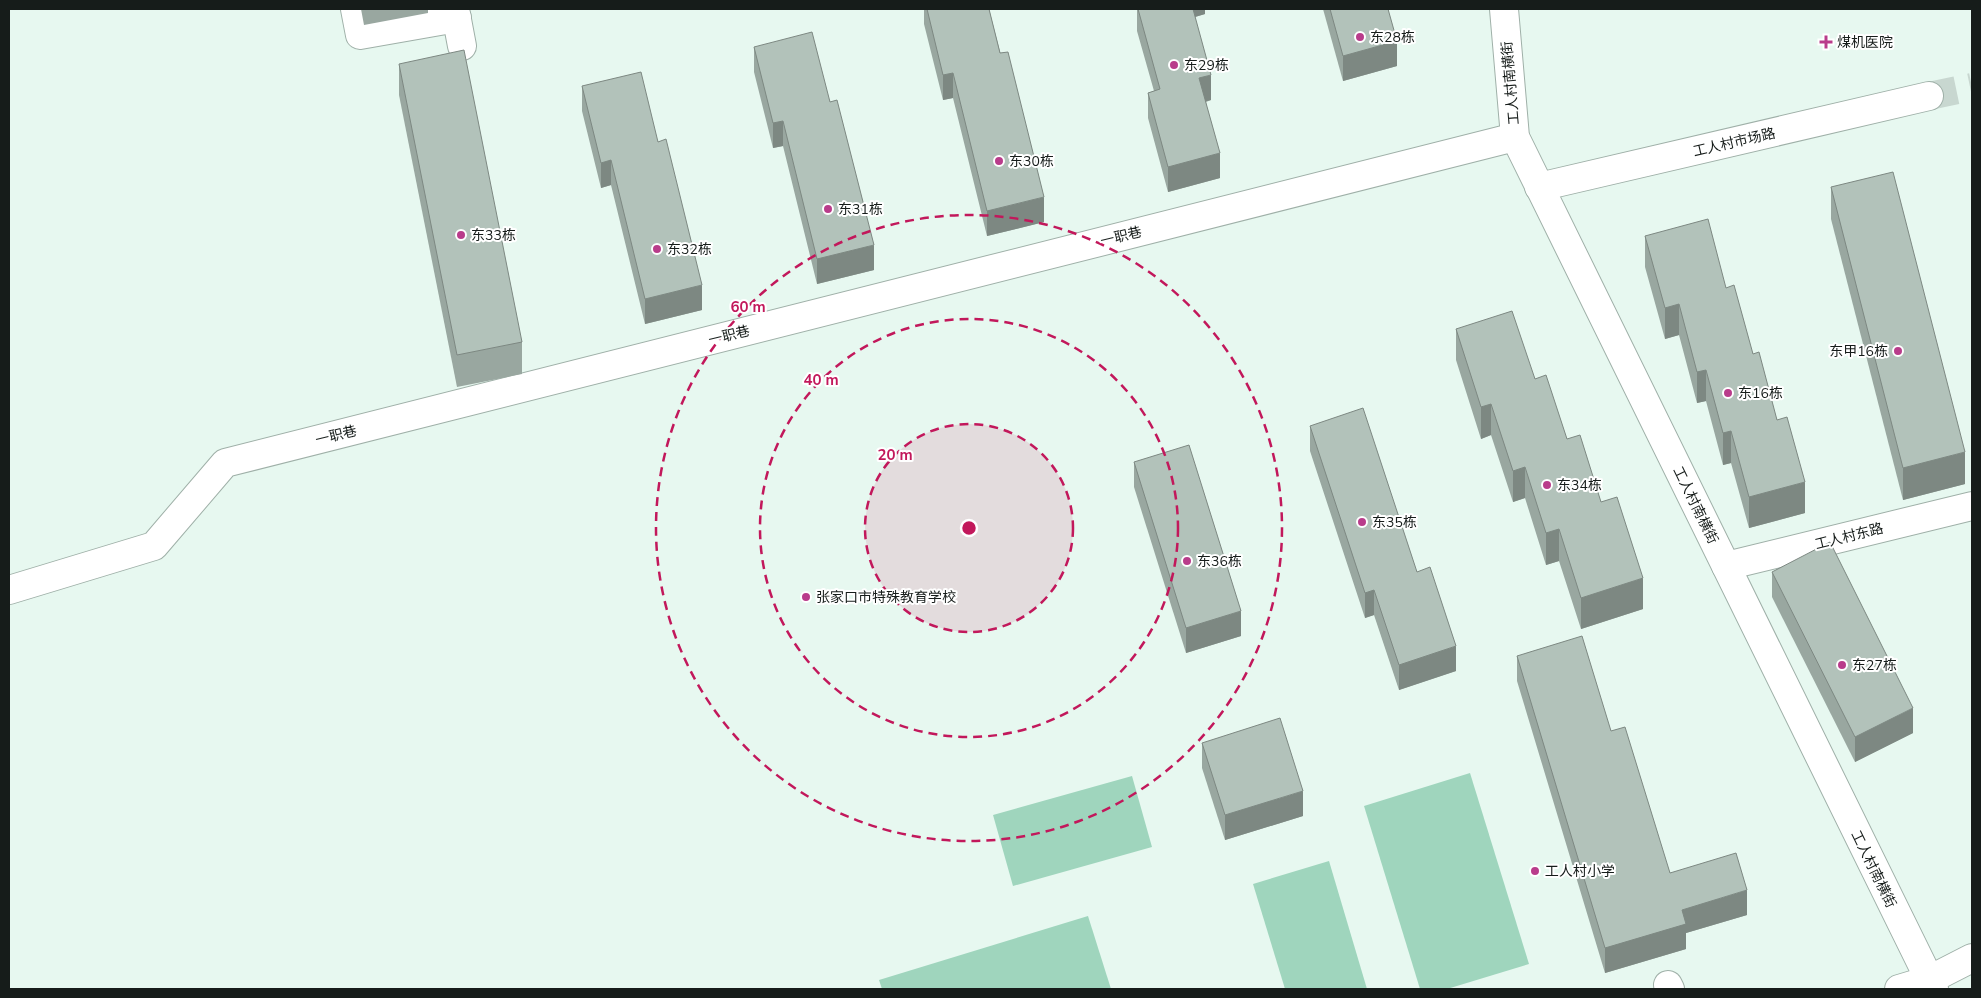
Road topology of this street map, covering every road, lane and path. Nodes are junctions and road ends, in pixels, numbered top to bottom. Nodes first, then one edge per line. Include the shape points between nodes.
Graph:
1 (356, 9) edge
2 (1504, 9) edge
3 (456, 13) edge
4 (462, 46) dead end
5 (1929, 96) tunnel mouth
6 (1515, 137) junction
7 (1539, 187) junction
8 (1972, 506) edge
9 (1726, 566) junction
10 (9, 590) edge
11 (1972, 958) edge
12 (1931, 984) edge
13 (1899, 989) edge

1 - 3 street via 360,35
2 - 6 street, 工人村南横街
3 - 4 street
5 - 7 street, 工人村市场路
6 - 7 street, 工人村南横街
6 - 10 street, 一职巷 via 225,463 154,546
7 - 9 street, 工人村南横街
8 - 9 street, 工人村东路
9 - 12 street, 工人村南横街
11 - 12 street
12 - 13 street

